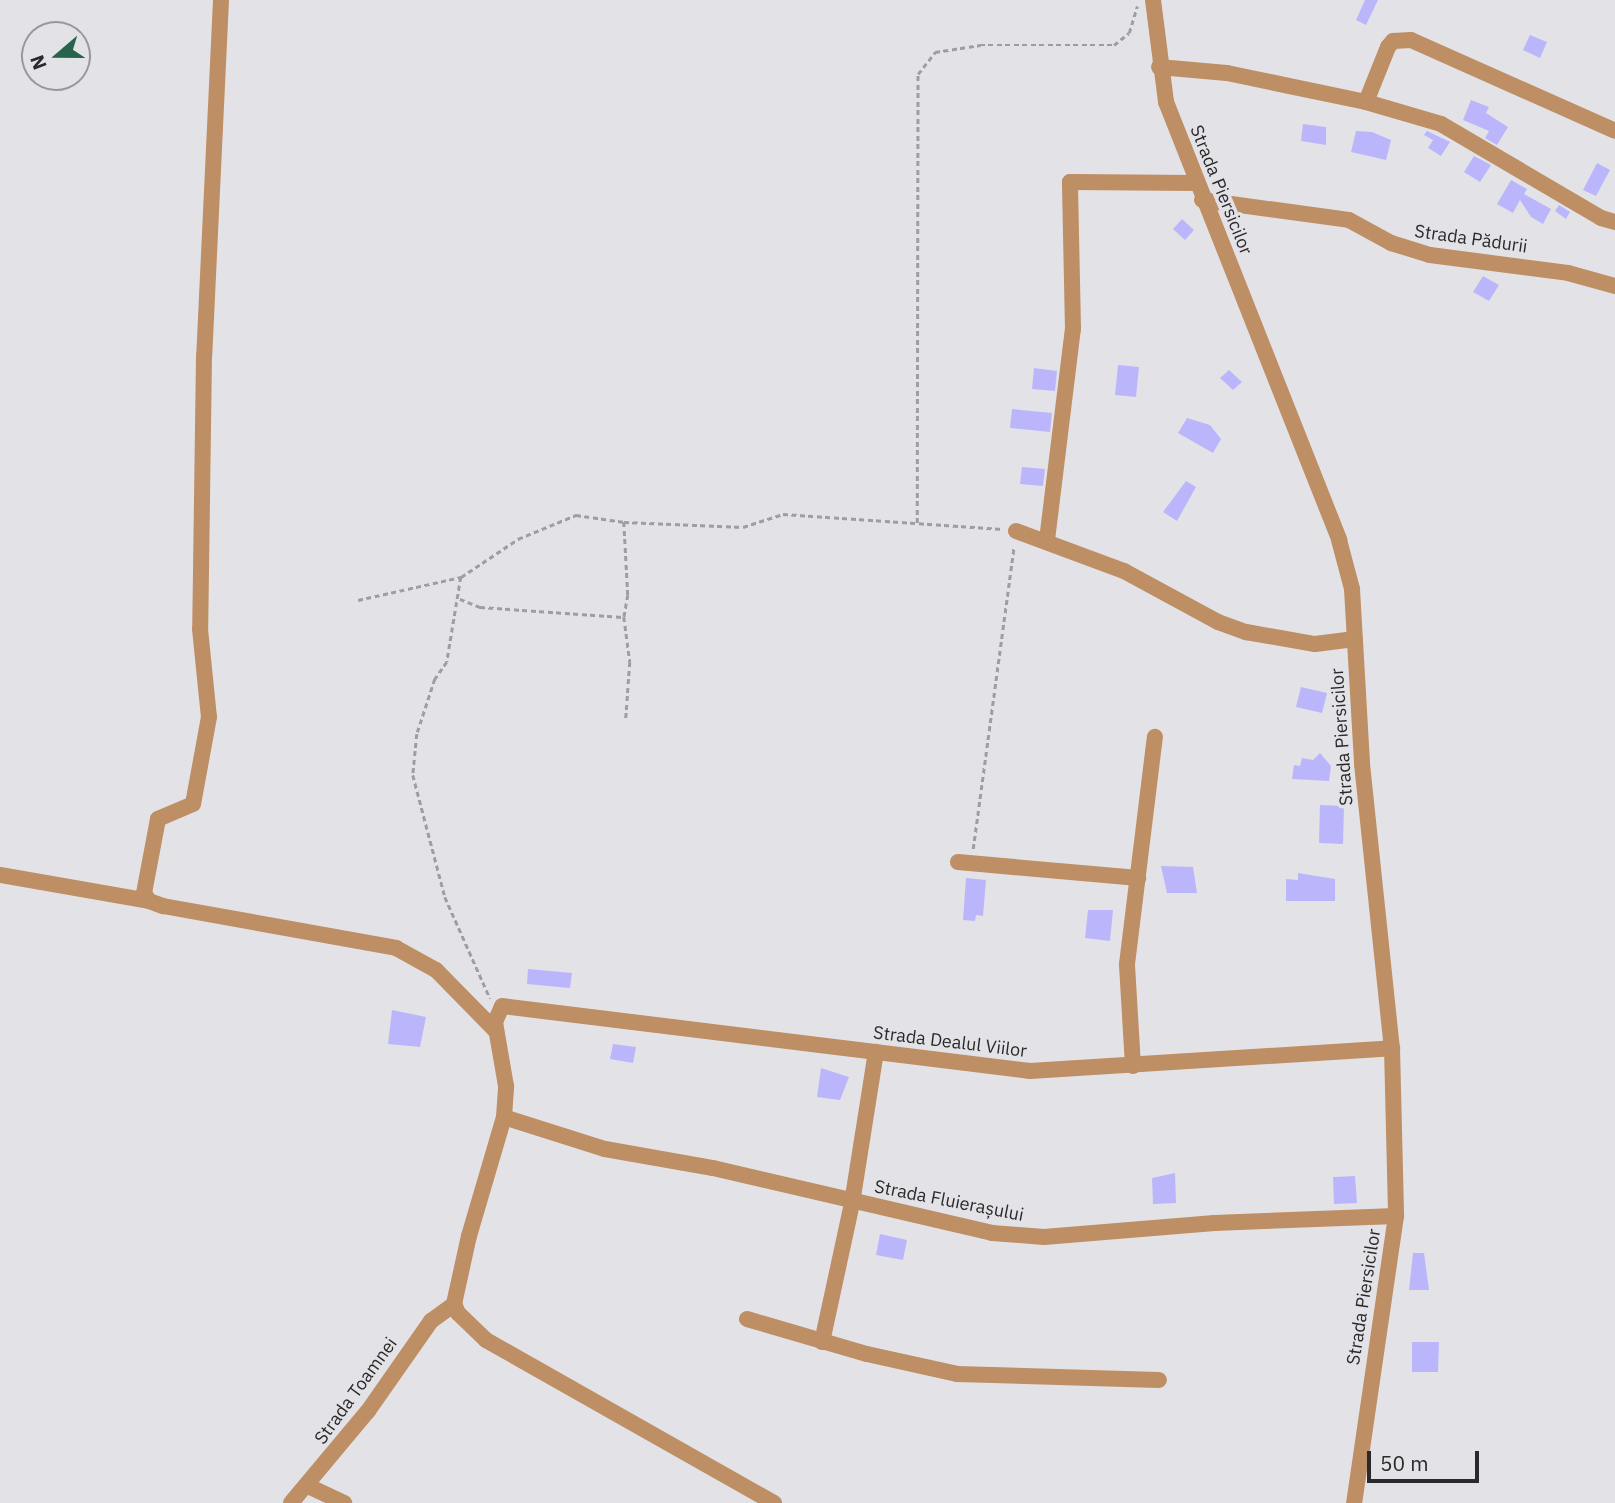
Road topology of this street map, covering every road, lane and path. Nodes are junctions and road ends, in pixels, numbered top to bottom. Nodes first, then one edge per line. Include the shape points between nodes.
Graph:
1 (221, 0) edge
2 (1140, 0) edge
3 (1153, 0) edge
4 (1158, 67) junction
5 (1366, 102) junction
6 (1615, 131) edge
7 (1196, 183) junction
8 (1202, 200) junction
9 (1615, 222) edge
10 (1615, 286) edge
11 (624, 523) junction
12 (917, 523) junction
13 (1016, 531) junction
14 (1047, 540) junction
15 (461, 577) junction
16 (460, 599) junction
17 (358, 600) dead end
18 (624, 617) junction
19 (1354, 639) junction
20 (626, 718) dead end
21 (1155, 737) dead end
22 (964, 863) joint
23 (0, 875) edge
24 (1138, 878) junction
25 (149, 901) junction
26 (505, 1004) junction
27 (496, 1031) junction
28 (1392, 1048) junction
29 (876, 1052) junction
30 (1133, 1066) junction
31 (504, 1117) junction
32 (852, 1203) junction
33 (1396, 1216) junction
34 (454, 1304) junction
35 (747, 1319) dead end
36 (822, 1342) junction
37 (1159, 1380) dead end
38 (308, 1486) junction
39 (291, 1503) edge
40 (344, 1503) edge
41 (774, 1503) edge
42 (1354, 1503) edge

1 - 25 street via 204,356 200,629 209,717 193,804 162,815 156,825 145,880
2 - 12 path via 1129,33 1114,45 980,45 935,52 918,74
3 - 4 street, Strada Piersicilor
4 - 5 street via 1227,73
4 - 7 street, Strada Piersicilor
5 - 6 street via 1388,47 1393,41 1411,40
5 - 9 street via 1441,124
7 - 8 street, Strada Piersicilor
7 - 14 street via 1070,181 1073,329
8 - 10 street, Strada Pădurii via 1349,220 1391,243 1430,256 1568,273
8 - 19 street, Strada Piersicilor via 1339,540 1352,589
11 - 12 path via 743,527 783,514
11 - 15 path via 576,515 518,539
11 - 18 path via 628,595
12 - 13 path
13 - 14 street
13 - 22 path
14 - 19 street via 1124,570 1218,622 1246,632 1315,644
15 - 16 path
15 - 17 path
16 - 18 path via 480,607
16 - 26 path via 447,662 435,679 416,734 414,775 421,819 445,897 478,977 492,1001
18 - 20 path via 630,662
19 - 28 street, Strada Piersicilor via 1376,928
21 - 24 street
22 - 24 street
23 - 25 street
24 - 30 street via 1127,964
25 - 27 street via 396,948 436,970
26 - 27 street via 495,1017
26 - 29 street, Strada Dealul Viilor
27 - 31 street via 506,1086
28 - 30 street, Strada Dealul Viilor
28 - 33 street, Strada Piersicilor
29 - 30 street, Strada Dealul Viilor via 1031,1071
29 - 32 street
31 - 32 street, Strada Fluierașului via 605,1149 713,1168
31 - 34 street via 479,1195
32 - 33 street, Strada Fluierașului via 992,1233 1044,1237 1213,1223
32 - 36 street
33 - 42 street, Strada Piersicilor
34 - 38 street, Strada Toamnei via 431,1321
34 - 41 street via 486,1340
35 - 36 street
36 - 37 street via 957,1374
38 - 39 street, Strada Toamnei
38 - 40 street

